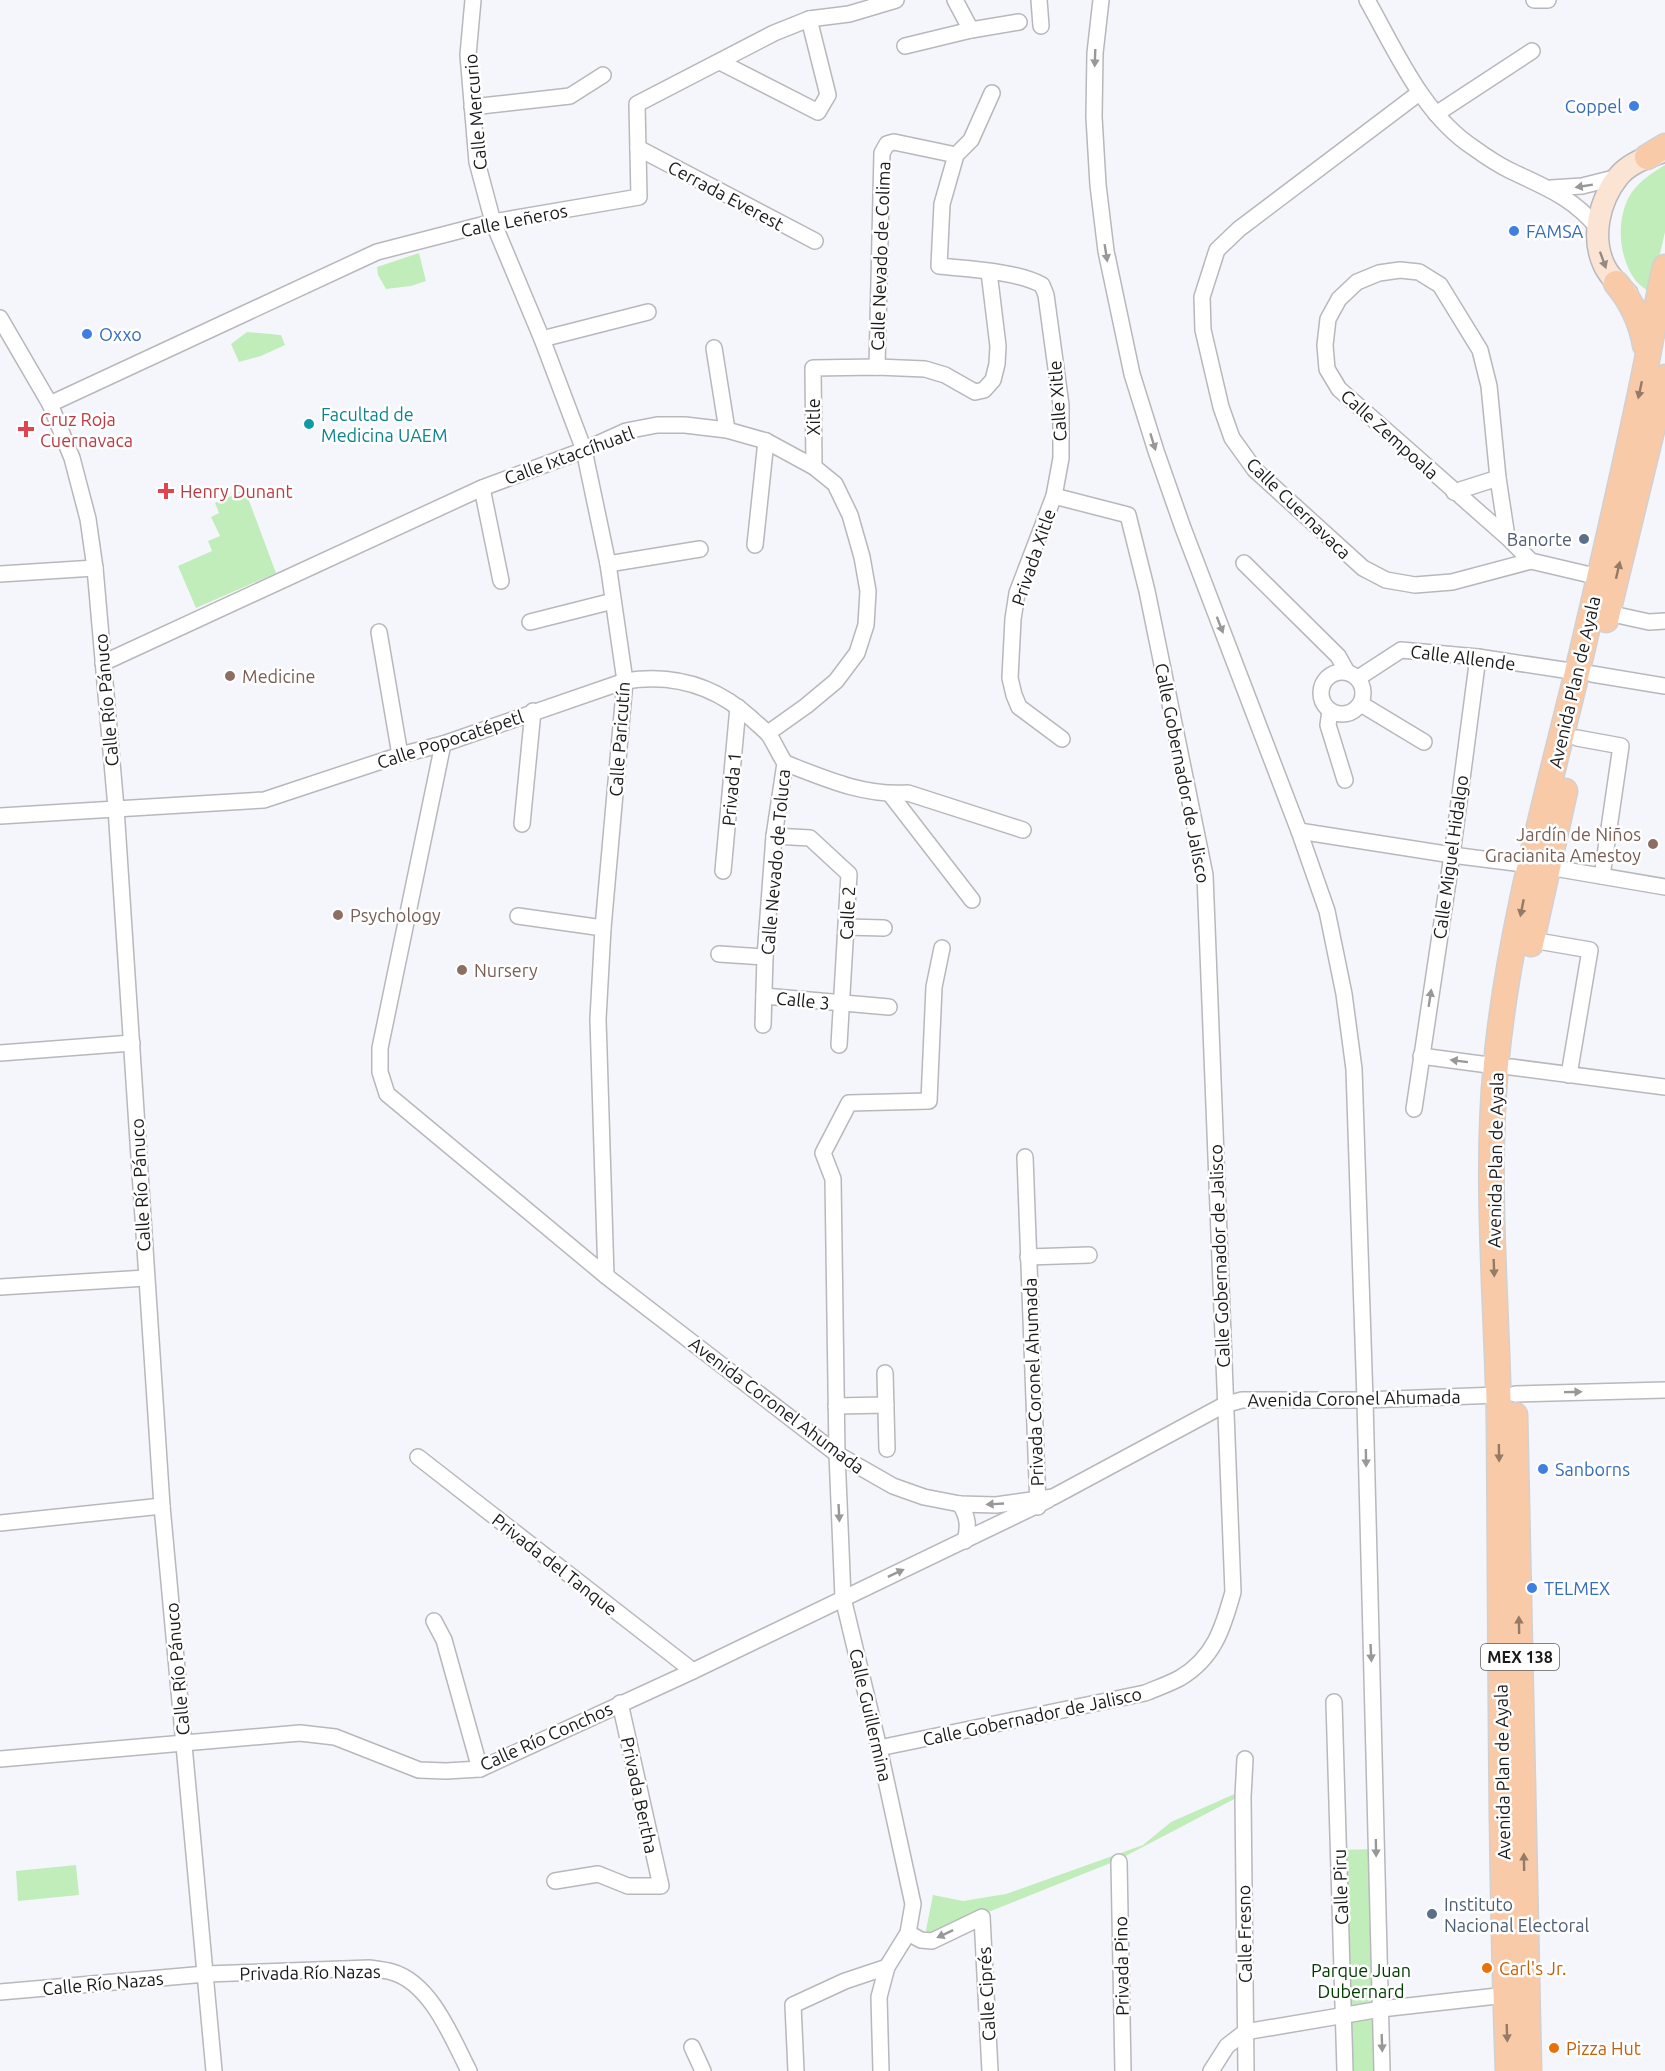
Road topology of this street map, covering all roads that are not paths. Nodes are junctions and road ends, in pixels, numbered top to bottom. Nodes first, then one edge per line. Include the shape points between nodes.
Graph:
1 (473, 0) edge
2 (896, 0) edge
3 (956, 0) edge
4 (1039, 0) edge
5 (1101, 0) edge
6 (1367, 0) edge
7 (1534, 0) edge
8 (1548, 0) edge
9 (809, 19) junction
10 (1019, 22) dead end
11 (1041, 26) dead end
12 (971, 30) junction
13 (905, 46) dead end
14 (1532, 51) dead end
15 (720, 62) junction
16 (603, 75) dead end
17 (992, 93) dead end
18 (1419, 93) junction
19 (472, 107) junction
20 (1436, 114) junction
21 (638, 148) junction
22 (1659, 151) edge
23 (956, 155) junction
24 (1618, 177) junction
25 (1549, 188) junction
26 (493, 222) junction
27 (1597, 227) junction
28 (815, 241) dead end
29 (1665, 267) edge
30 (989, 272) junction
31 (1616, 283) junction
32 (648, 312) dead end
33 (1660, 313) edge
34 (0, 318) edge
35 (542, 339) junction
36 (714, 348) dead end
37 (877, 367) junction
38 (1656, 370) edge
39 (50, 404) junction
40 (727, 430) junction
41 (766, 441) junction
42 (584, 450) junction
43 (814, 466) junction
44 (1498, 478) junction
45 (482, 488) junction
46 (1454, 492) junction
47 (1054, 496) junction
48 (1507, 537) junction
49 (755, 545) dead end
50 (700, 549) dead end
51 (1531, 561) junction
52 (1244, 562) dead end
53 (608, 564) junction
54 (95, 568) junction
55 (0, 574) edge
56 (1599, 577) junction
57 (501, 581) dead end
58 (614, 601) junction
59 (1608, 613) junction
60 (1665, 621) edge
61 (530, 622) dead end
62 (379, 632) dead end
63 (1478, 657) junction
64 (103, 663) junction
65 (1584, 673) junction
66 (1352, 675) junction
67 (624, 681) junction
68 (1665, 686) edge
69 (1361, 704) junction
70 (738, 707) junction
71 (533, 711) junction
72 (1330, 711) junction
73 (768, 733) junction
74 (1577, 738) junction
75 (1062, 739) dead end
76 (1424, 742) dead end
77 (443, 744) junction
78 (400, 755) junction
79 (785, 763) junction
80 (1345, 780) dead end
81 (890, 794) junction
82 (116, 808) junction
83 (0, 816) edge
84 (522, 824) dead end
85 (1023, 830) dead end
86 (1299, 831) junction
87 (774, 836) junction
88 (1452, 855) junction
89 (1539, 866) junction
90 (723, 871) dead end
91 (1602, 876) junction
92 (1665, 887) edge
93 (972, 900) dead end
94 (518, 916) dead end
95 (846, 927) junction
96 (603, 928) junction
97 (884, 928) dead end
98 (1532, 940) junction
99 (942, 948) dead end
100 (719, 954) dead end
101 (765, 957) junction
102 (764, 996) junction
103 (841, 1004) junction
104 (889, 1007) dead end
105 (763, 1025) dead end
106 (132, 1043) junction
107 (839, 1044) dead end
108 (0, 1053) edge
109 (1421, 1056) junction
110 (1504, 1066) junction
111 (1569, 1075) junction
112 (1665, 1087) edge
113 (1414, 1109) dead end
114 (1025, 1157) dead end
115 (1089, 1255) dead end
116 (1028, 1257) junction
117 (606, 1276) junction
118 (146, 1278) junction
119 (0, 1287) edge
120 (885, 1373) dead end
121 (1665, 1390) edge
122 (1506, 1394) junction
123 (1365, 1400) junction
124 (886, 1405) junction
125 (1224, 1405) junction
126 (836, 1406) junction
127 (887, 1449) dead end
128 (837, 1454) junction
129 (418, 1457) dead end
130 (1043, 1501) junction
131 (960, 1504) junction
132 (162, 1506) junction
133 (0, 1523) edge
134 (965, 1541) junction
135 (843, 1598) junction
136 (434, 1621) dead end
137 (693, 1671) junction
138 (1334, 1702) dead end
139 (620, 1703) junction
140 (183, 1743) junction
141 (879, 1748) junction
142 (0, 1759) edge
143 (1245, 1759) dead end
144 (480, 1769) junction
145 (1119, 1862) dead end
146 (555, 1881) dead end
147 (908, 1933) junction
148 (888, 1967) junction
149 (206, 1974) junction
150 (0, 1992) edge
151 (1516, 1997) junction
152 (1381, 2009) junction
153 (1343, 2015) junction
154 (1245, 2031) junction
155 (692, 2047) dead end
156 (214, 2071) edge
157 (469, 2071) edge
158 (703, 2071) edge
159 (795, 2071) edge
160 (881, 2071) edge
161 (990, 2071) edge
162 (1123, 2071) edge
163 (1211, 2071) edge
164 (1246, 2071) edge
165 (1345, 2071) edge
166 (1382, 2071) edge
167 (1508, 2071) edge
168 (1528, 2071) edge

1 - 19 street, Calle Mercurio via 468,55
2 - 9 street, Calle Leñeros via 849,14
3 - 12 street
4 - 11 street
5 -> 86 street via 1095,53 1098,185 1106,251 1132,374 1186,534
6 - 18 street
7 - 8 street
9 - 15 street, Calle Leñeros
9 - 15 street via 828,95 818,112
10 - 12 street
12 - 13 street
14 - 20 street
15 - 21 street, Calle Leñeros via 638,105
16 - 19 street via 570,96
17 - 23 street via 971,140
18 - 20 street
18 - 51 street, Calle Cuernavaca via 1239,229 1217,250 1202,297 1203,330 1221,407 1232,438 1254,470 1362,568 1386,580 1415,585 1452,582
19 - 26 street, Calle Mercurio via 477,162
20 - 25 street via 1471,147 1506,169
21 - 26 street, Calle Leñeros via 639,197
21 - 28 street, Cerrada Everest
22 - 24 main road
23 - 30 street, Calle Xitle via 942,204 939,266
23 - 37 street, Calle Nevado de Colima via 894,142 887,144 882,153
24 -> 25 street via 1582,186
24 - 27 main road via 1604,200
25 - 27 street via 1575,204
26 - 35 street, Calle Paricutín
26 - 39 street, Calle Leñeros via 376,252
27 -> 31 main road via 1604,266
29 - 33 main road, Avenida Plan de Ayala / MEX 138
30 - 37 street via 998,346 993,380 984,390 975,392 925,369
30 - 47 street, Calle Xitle via 1034,281 1042,285 1046,294 1061,405 1061,458
31 - 33 main road via 1633,300
31 - 38 main road via 1640,322
32 - 35 street
33 - 38 main road, Avenida Plan de Ayala / MEX 138
34 - 39 street, Calle Río Pánuco
35 - 42 street, Calle Paricutín
36 - 40 street
37 - 43 street, Xitle via 813,368
38 -> 56 main road, Avenida Plan de Ayala / MEX 138
59 -> 38 main road, Avenida Plan de Ayala / MEX 138
39 - 54 street, Calle Río Pánuco via 72,458 88,519
40 - 41 street, Calle Ixtaccíhuatl
40 - 42 street, Calle Ixtaccíhuatl via 657,425 626,432
41 - 43 street, Calle Ixtaccíhuatl
41 - 49 street
42 - 45 street, Calle Ixtaccíhuatl
42 - 53 street, Calle Paricutín
43 - 73 street, Calle Ixtaccíhuatl via 835,484 850,515 867,591 866,625 857,653 836,681
44 - 46 street, Calle Zempoala
44 - 46 street, Calle Zempoala via 1489,386 1480,350 1440,285 1419,272 1379,273 1357,282 1339,299 1328,319 1328,369 1339,389
44 - 48 street, Calle Zempoala
45 - 57 street
45 - 64 street, Calle Ixtaccíhuatl
46 - 48 street, Calle Zempoala
47 - 75 street, Privada Xitle via 1017,593 1010,678 1019,707
47 - 125 street, Calle Gobernador de Jalisco via 1128,515 1206,875
48 - 51 street, Calle Zempoala
50 - 53 street
51 - 56 street, Calle Cuernavaca
52 - 66 street
53 - 58 street, Calle Paricutín
54 - 55 street
54 - 64 street, Calle Río Pánuco
56 - 65 main road, Avenida Plan de Ayala / MEX 138
58 - 61 street
58 - 67 street, Calle Paricutín
59 - 60 street via 1649,622
59 - 65 main road, Avenida Plan de Ayala / MEX 138
62 - 78 street
63 - 65 street, Calle Allende
63 - 66 street, Calle Allende via 1401,650
63 - 88 street, Calle Miguel Hidalgo
64 - 82 street, Calle Río Pánuco
65 - 68 street, Calle Allende
65 - 74 main road, Avenida Plan de Ayala / MEX 138
65 - 89 main road, Avenida Plan de Ayala / MEX 138
66 - 69 street via 1363,686
66 - 72 street via 1331,675 1325,681 1321,697
67 - 70 street, Calle Popocatépetl via 645,677 677,680 716,692
67 - 71 street, Calle Popocatépetl
67 - 96 street, Calle Paricutín
69 - 72 street via 1347,714
69 - 76 street
70 - 73 street, Calle Popocatépetl
70 - 90 street, Privada 1
71 - 77 street, Calle Popocatépetl
71 - 84 street
72 - 80 street via 1328,725
73 - 79 street, Calle Nevado de Toluca
74 - 89 main road, Avenida Plan de Ayala / MEX 138
74 - 91 street via 1620,746
77 - 78 street, Calle Popocatépetl
77 - 117 street, Avenida Coronel Ahumada via 380,1048 387,1094
78 - 82 street, Calle Popocatépetl via 264,800
79 - 81 street via 838,784
79 - 87 street, Calle Nevado de Toluca
81 - 85 street via 908,793
81 - 93 street
82 - 83 street, Calle Popocatépetl
82 - 106 street, Calle Río Pánuco
86 - 88 street
86 - 123 street via 1327,911 1354,1069
87 - 95 street, Calle 2 via 810,838 849,874
87 - 101 street, Calle Nevado de Toluca
88 - 89 street
109 -> 88 street, Calle Miguel Hidalgo
89 - 91 street
89 - 98 main road, Avenida Plan de Ayala / MEX 138
89 -> 110 main road, Avenida Plan de Ayala / MEX 138 via 1505,994
91 - 92 street
94 - 96 street
95 - 97 street
95 - 103 street, Calle 2
96 - 117 street, Calle Paricutín via 598,1019
98 - 110 main road, Avenida Plan de Ayala / MEX 138
98 - 111 street via 1590,950
99 - 126 street, Calle Guillermina via 934,987 929,1101 849,1103 824,1153 833,1179
100 - 101 street
101 - 102 street, Calle Nevado de Toluca
102 - 103 street, Calle 3
102 - 105 street, Calle Nevado de Toluca
103 - 104 street, Calle 3
103 - 107 street, Calle 2
106 - 108 street
106 - 118 street, Calle Río Pánuco
110 -> 109 street
109 - 113 street, Calle Miguel Hidalgo
110 - 111 street
110 - 122 main road, Avenida Plan de Ayala / MEX 138 via 1508,1169
111 - 112 street
114 - 116 street, Privada Coronel Ahumada
115 - 116 street, Privada Coronel Ahumada
116 - 130 street, Privada Coronel Ahumada
117 - 128 street, Avenida Coronel Ahumada
118 - 119 street
118 - 132 street, Calle Río Pánuco
120 - 124 street
122 -> 121 street, Avenida Coronel Ahumada
122 - 123 street, Avenida Coronel Ahumada
122 - 151 main road, Avenida Plan de Ayala / MEX 138
123 - 125 street, Avenida Coronel Ahumada via 1242,1400
123 -> 152 street
124 - 126 street
124 - 127 street
125 - 130 street, Avenida Coronel Ahumada
125 - 141 street, Calle Gobernador de Jalisco via 1233,1592 1222,1632 1206,1657 1180,1678 1145,1693
126 - 128 street, Calle Guillermina
128 - 131 street, Avenida Coronel Ahumada via 893,1486
128 -> 135 street, Calle Guillermina
129 - 137 street, Privada del Tanque
130 -> 131 street, Avenida Coronel Ahumada
130 - 134 street, Calle Río Conchos
131 - 134 street via 969,1528
132 - 133 street
132 - 140 street, Calle Río Pánuco
135 -> 134 street, Calle Río Conchos
135 - 137 street, Calle Río Conchos
135 - 141 street, Calle Guillermina
136 - 144 street via 444,1640
137 - 139 street, Calle Río Conchos
138 - 153 street, Calle Piru
139 - 144 street, Calle Río Conchos
139 - 146 street, Privada Bertha via 661,1886 628,1887 598,1874
140 - 142 street, Calle Río Conchos
140 - 144 street, Calle Río Conchos via 300,1733 335,1737 419,1770
140 - 149 street, Calle Río Pánuco
141 - 147 street, Calle Guillermina via 913,1904
143 - 154 street, Calle Fresno
145 - 162 street, Privada Pino
147 - 148 street, Calle Guillermina
161 -> 147 street, Calle Ciprés via 982,1917 933,1941
148 - 159 street via 793,2005
148 - 160 street, Calle Guillermina via 879,1997
149 - 150 street, Calle Río Nazas
149 - 156 street, Calle Río Pánuco
149 - 157 street, Privada Río Nazas via 369,1968 394,1972 419,1987 438,2012
151 - 152 street
151 -> 167 main road, Avenida Plan de Ayala / MEX 138
151 - 168 main road, Avenida Plan de Ayala / MEX 138
152 - 153 street
152 -> 166 street
153 - 154 street
153 - 165 street, Calle Piru
154 - 163 street via 1227,2046
154 - 164 street, Calle Fresno
155 - 158 street

